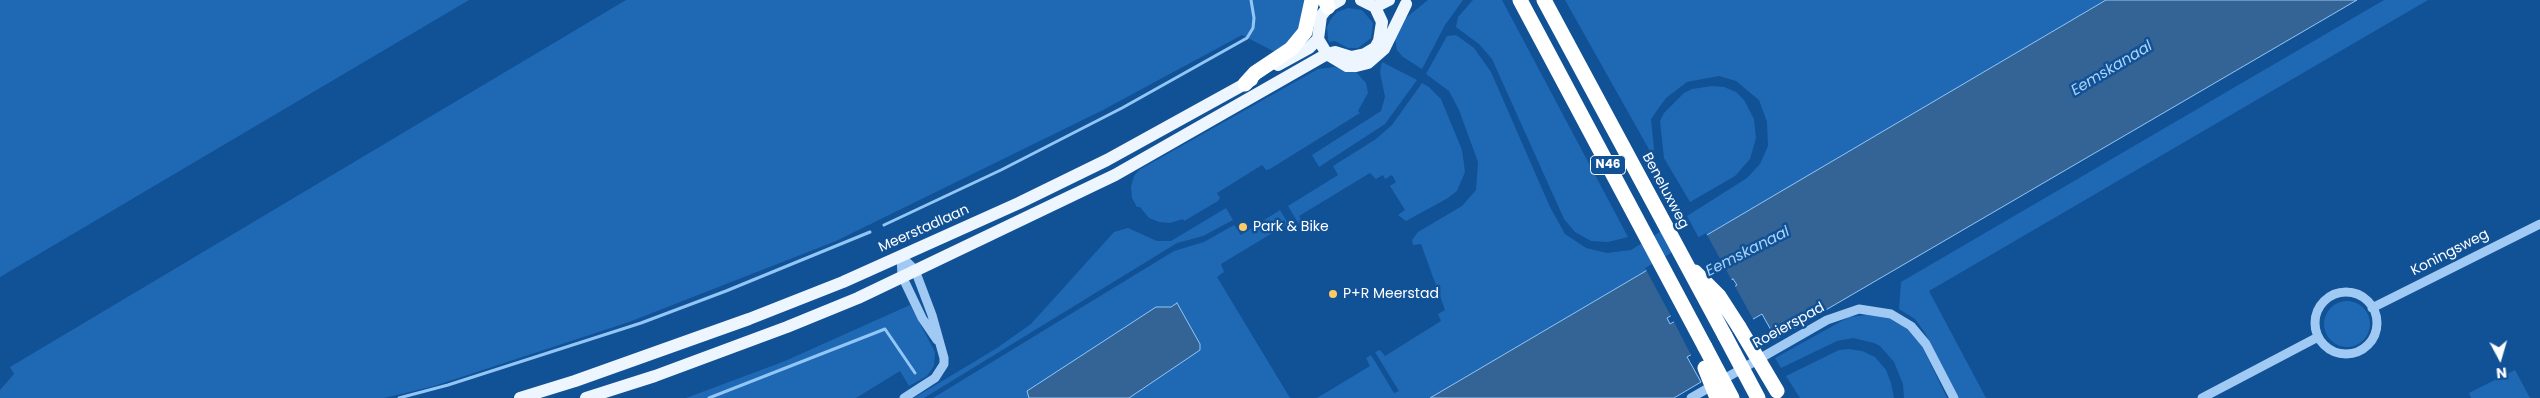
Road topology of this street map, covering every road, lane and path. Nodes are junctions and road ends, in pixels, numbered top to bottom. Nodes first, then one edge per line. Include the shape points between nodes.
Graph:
1 (1312, 0) edge
2 (1361, 0) edge
3 (1389, 0) edge
4 (1520, 0) edge
5 (1544, 0) edge
6 (1331, 2) edge
7 (1410, 2) edge
8 (1374, 7) junction
9 (1386, 26) junction
10 (1318, 40) junction
11 (1326, 54) junction
12 (1245, 84) junction
13 (2540, 224) edge
14 (901, 256) junction
15 (1684, 260) junction
16 (915, 270) junction
17 (902, 276) junction
18 (2372, 308) junction
19 (2318, 337) junction
20 (1701, 339) junction
21 (941, 347) junction
22 (1779, 395) edge
23 (520, 398) edge
24 (586, 398) edge
25 (904, 398) edge
26 (1691, 398) edge
27 (1717, 398) edge
28 (1732, 398) edge
29 (1758, 398) edge
30 (1954, 398) edge
31 (2202, 398) edge

1 - 12 highway via 1305,32 1291,49 1255,73
2 - 8 main road
3 - 8 main road
4 - 20 highway, N46
5 - 15 highway, Beneluxweg / N46
6 - 10 main road via 1321,16
7 - 9 main road
8 - 9 main road
9 - 11 main road via 1384,49 1368,63 1347,66
10 - 11 main road
10 - 12 main road, Meerstadlaan
11 - 16 main road via 1115,175
12 - 14 main road, Meerstadlaan via 1107,160
13 - 18 street, Koningsweg
14 - 16 street
14 - 17 street
14 - 23 main road, Meerstadlaan via 749,319
15 - 22 highway, N46, bridge via 1719,296
15 - 29 highway, Beneluxweg / N46, bridge
16 - 17 main road
16 - 21 street
17 - 21 street via 922,318
17 - 24 main road via 787,328
18 - 19 street via 2357,295 2331,296 2318,311 2315,324
18 - 19 street via 2376,321 2374,335 2360,351 2347,354 2333,351
19 - 31 street
20 - 27 highway, N46, bridge via 1705,368
20 - 28 highway, N46, bridge
21 - 25 street via 944,358 941,369 930,381
26 - 30 street, Roeierspad via 1826,320 1859,309 1891,314 1911,326 1926,344

